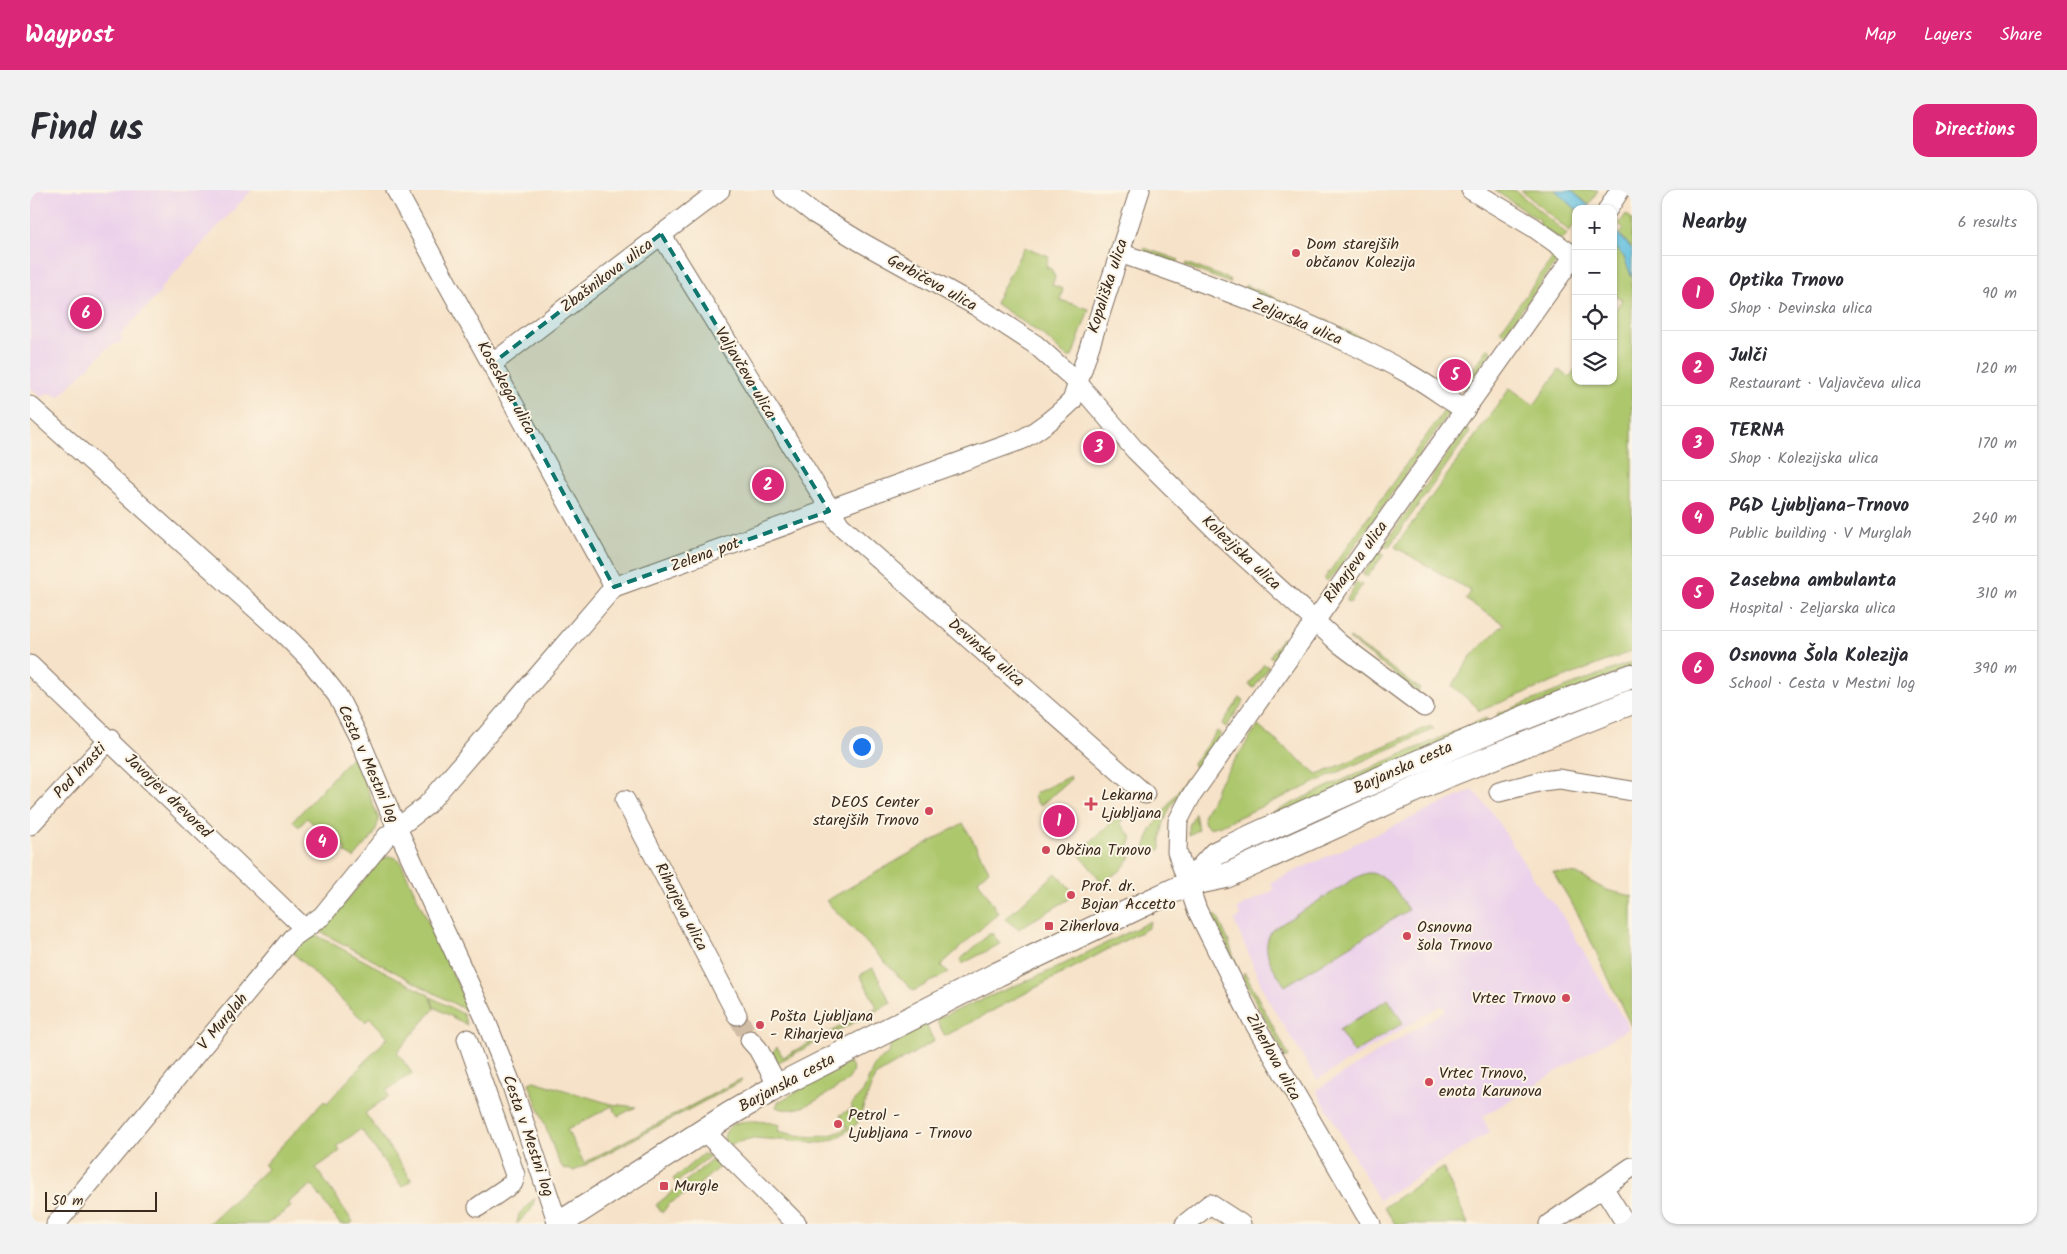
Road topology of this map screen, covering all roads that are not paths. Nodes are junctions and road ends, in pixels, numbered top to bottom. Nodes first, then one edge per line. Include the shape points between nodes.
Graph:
1 (396, 190) edge
2 (720, 190) edge
3 (784, 190) edge
4 (1140, 190) edge
5 (1471, 190) edge
6 (662, 234) junction
7 (1120, 253) junction
8 (1572, 253) edge
9 (1572, 259) edge
10 (493, 363) junction
11 (1076, 381) junction
12 (30, 406) edge
13 (1465, 410) junction
14 (829, 511) junction
15 (614, 587) junction
16 (1314, 621) junction
17 (30, 665) edge
18 (1632, 676) edge
19 (1632, 702) edge
20 (1424, 707) dead end
21 (110, 740) junction
22 (1632, 791) edge
23 (1499, 792) dead end
24 (1145, 794) dead end
25 (626, 800) dead end
26 (30, 825) edge
27 (397, 828) junction
28 (1188, 884) junction
29 (305, 929) junction
30 (737, 1015) tunnel mouth
31 (467, 1039) dead end
32 (750, 1040) tunnel mouth
33 (778, 1086) junction
34 (704, 1131) junction
35 (1632, 1167) edge
36 (1603, 1187) junction
37 (478, 1206) dead end
38 (56, 1224) edge
39 (559, 1224) edge
40 (797, 1224) edge
41 (1185, 1224) edge
42 (1241, 1224) edge
43 (1371, 1224) edge
44 (1549, 1224) edge
45 (1626, 1224) edge

1 - 10 street, Koseskega ulica
2 - 6 street, Zbašnikova ulica
3 - 11 street, Gerbičeva ulica via 815,214 874,250 1014,329
4 - 7 street, Kopališka ulica
5 - 8 street
6 - 10 street, Zbašnikova ulica
6 - 14 street, Valjavčeva ulica
7 - 11 street, Kopališka ulica
7 - 13 street, Zeljarska ulica via 1189,277 1342,341 1412,376
9 - 13 street, Riharjeva ulica
10 - 15 street, Koseskega ulica
11 - 14 street, Zelena pot via 1072,401 1041,429 1021,440
11 - 16 street, Kolezijska ulica via 1174,490
12 - 27 street, Cesta v Mestni log via 308,658 348,714
13 - 16 street, Riharjeva ulica
14 - 15 street, Zelena pot
14 - 24 street, Devinska ulica via 874,557
15 - 27 street, Zelena pot via 426,806
16 - 20 street, Kolezijska ulica
16 - 28 street, Riharjeva ulica via 1185,805 1178,821 1177,839
17 - 21 street, Javorjev drevored
18 - 28 main road, Barjanska cesta via 1496,728 1227,848 1215,854
19 - 28 main road, Barjanska cesta via 1443,777 1226,876
21 - 26 street, Pod hrasti
21 - 29 street, Javorjev drevored
22 - 23 street via 1559,779
25 - 30 street, Riharjeva ulica
27 - 29 street, V Murglah via 322,916
27 - 39 street, Cesta v Mestni log via 484,1016 512,1086
28 - 33 main road, Barjanska cesta via 998,974
28 - 43 street, Ziherlova ulica via 1197,910 1249,1014
29 - 38 street, V Murglah via 292,938
31 - 37 street via 515,1175 513,1183
32 - 33 street
33 - 34 main road, Barjanska cesta
34 - 39 main road, Barjanska cesta
34 - 40 street
35 - 36 street
36 - 44 street
36 - 45 street
41 - 42 street via 1210,1204

